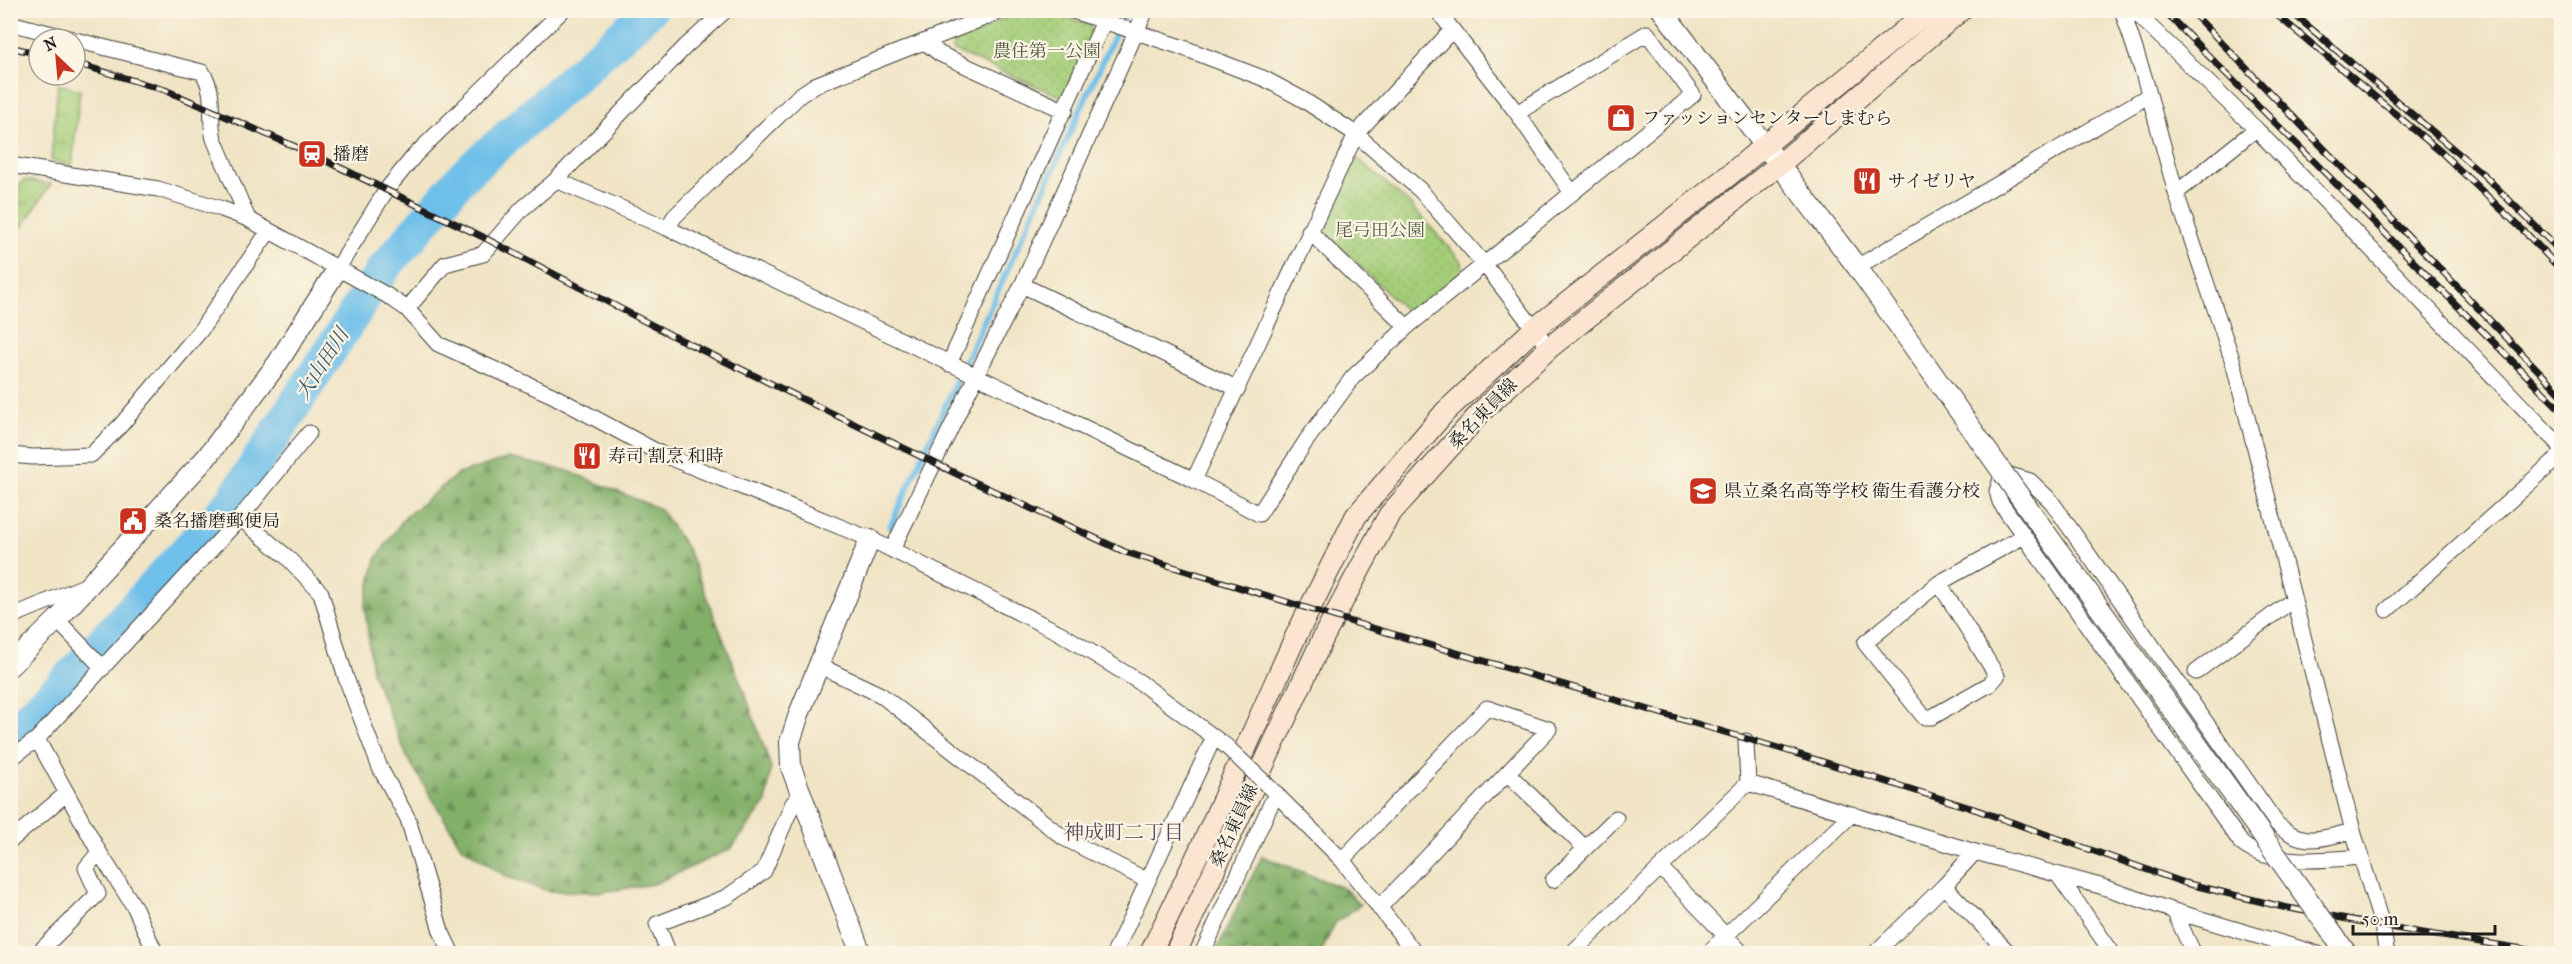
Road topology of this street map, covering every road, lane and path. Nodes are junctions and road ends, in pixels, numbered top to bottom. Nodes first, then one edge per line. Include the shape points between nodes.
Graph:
1 (562, 10) edge
2 (726, 10) edge
3 (1004, 10) edge
4 (1070, 10) edge
5 (1146, 10) edge
6 (1437, 10) edge
7 (1662, 10) edge
8 (1929, 10) edge
9 (1961, 10) edge
10 (2122, 10) edge
11 (2133, 10) edge
12 (10, 23) edge
13 (1117, 24) edge
14 (27, 27) edge
15 (1451, 31) junction
16 (925, 42) junction
17 (87, 43) edge
18 (2148, 96) junction
19 (1065, 111) junction
20 (1517, 113) junction
21 (2256, 129) junction
22 (1356, 134) junction
23 (1766, 146) junction
24 (1780, 164) junction
25 (10, 165) edge
26 (556, 180) junction
27 (2176, 192) junction
28 (1572, 193) junction
29 (248, 219) junction
30 (667, 228) junction
31 (269, 231) junction
32 (1309, 231) junction
33 (1485, 265) junction
34 (1857, 267) junction
35 (342, 271) junction
36 (1022, 285) junction
37 (407, 309) junction
38 (1407, 327) junction
39 (1534, 330) junction
40 (1549, 348) junction
41 (951, 365) junction
42 (972, 375) junction
43 (1238, 389) junction
44 (309, 433) dead end
45 (2562, 448) edge
46 (2562, 454) edge
47 (10, 455) edge
48 (2003, 473) junction
49 (1194, 480) junction
50 (240, 518) junction
51 (2024, 536) junction
52 (870, 539) junction
53 (892, 550) junction
54 (1939, 583) junction
55 (90, 584) junction
56 (2294, 599) junction
57 (2387, 610) dead end
58 (10, 617) edge
59 (61, 624) junction
60 (100, 665) junction
61 (818, 665) junction
62 (10, 666) edge
63 (2196, 672) dead end
64 (37, 739) junction
65 (1746, 741) dead end
66 (1220, 742) junction
67 (10, 759) edge
68 (1508, 773) junction
69 (1748, 783) junction
70 (1271, 789) junction
71 (67, 793) junction
72 (802, 795) junction
73 (1852, 814) junction
74 (1616, 818) dead end
75 (2353, 831) junction
76 (10, 841) edge
77 (1585, 848) junction
78 (99, 852) junction
79 (1975, 852) junction
80 (2360, 857) junction
81 (1342, 860) junction
82 (1661, 868) junction
83 (2058, 875) junction
84 (1553, 880) dead end
85 (1148, 881) junction
86 (1944, 886) junction
87 (1379, 908) junction
88 (2174, 911) junction
89 (1726, 936) junction
90 (37, 954) edge
91 (156, 954) edge
92 (452, 954) edge
93 (669, 954) edge
94 (861, 954) edge
95 (1114, 954) edge
96 (1150, 954) edge
97 (1175, 954) edge
98 (1202, 954) edge
99 (1416, 954) edge
100 (1571, 954) edge
101 (1707, 954) edge
102 (1743, 954) edge
103 (1874, 954) edge
104 (2010, 954) edge
105 (2113, 954) edge
106 (2194, 954) edge
107 (2318, 954) edge
108 (2347, 954) edge
109 (2387, 954) edge

1 - 35 street via 415,155 387,189
2 - 26 street
3 - 16 street
4 - 13 street
5 - 13 street
6 - 15 street
7 - 23 street
8 - 23 main road, 桑名東員線
9 - 24 main road, 桑名東員線
10 - 18 street
11 - 21 street
12 - 14 street
13 - 19 street
13 - 22 street via 1265,79
13 - 36 street
15 - 20 street
15 - 22 street
16 - 19 street via 940,54
16 - 30 street via 815,85 800,95
17 - 29 street via 202,72 212,91 214,139
18 - 27 street
18 - 34 street
19 - 41 street
20 - 28 street
20 - 28 street via 1647,33 1692,95
21 - 27 street
21 - 45 street
22 - 32 street
22 - 33 street via 1420,190
23 - 24 street
23 - 39 main road, 桑名東員線
24 - 34 street
24 - 40 main road, 桑名東員線
25 - 29 street via 158,189
26 - 30 street
26 - 37 street via 522,209 483,254 445,264
27 - 56 street via 2233,362
28 - 33 street
29 - 31 street
30 - 41 street
31 - 35 street
31 - 47 street via 200,331 91,455
32 - 38 street
32 - 43 street
33 - 38 street
33 - 39 street
34 - 48 street
35 - 37 street
35 - 55 street via 206,458
36 - 42 street
36 - 43 street
37 - 52 street via 438,344 552,395 661,454
38 - 49 street via 1353,377 1259,514
39 - 40 street
39 - 96 main road, 桑名東員線 via 1445,412 1356,516 1294,640
40 - 97 main road, 桑名東員線 via 1483,410 1389,515 1324,636
41 - 42 street
42 - 49 street
42 - 53 street
43 - 49 street
44 - 50 street
46 - 57 street
48 - 51 street via 1997,491 2000,502
48 - 75 street via 2030,481 2051,501 2277,824 2290,836 2315,840
48 - 108 street, bridge
50 - 60 street
50 - 92 street via 287,557 321,593 346,678 380,768 408,819 441,931
51 - 54 street
51 - 80 street via 2242,844 2251,852 2305,861
52 - 53 street
52 - 61 street
53 - 66 street via 1060,633 1141,682
54 - 54 street via 1865,644 1924,717 1932,717 1990,684 1997,676
55 - 58 street
55 - 59 street
56 - 63 street
56 - 75 street
59 - 60 street
59 - 62 street
60 - 64 street
61 - 72 street via 790,742 791,767
61 - 85 street via 881,695 1064,838
64 - 67 street
64 - 71 street
65 - 69 street
66 - 70 street, bridge
66 - 85 street
68 - 77 street
68 - 81 street via 1549,729 1487,708
68 - 87 street
69 - 73 street
69 - 82 street
70 - 81 street
70 - 98 street
71 - 76 street
71 - 78 street
72 - 93 street via 793,803 764,871 727,897 657,924
72 - 94 street
73 - 79 street
73 - 89 street
74 - 77 street
75 - 80 street
77 - 84 street
78 - 90 street via 86,868 98,894
78 - 91 street via 135,908
79 - 83 street
79 - 86 street
80 - 109 street
81 - 87 street
82 - 89 street
82 - 100 street
83 - 88 street
83 - 105 street
85 - 95 street
86 - 103 street
86 - 104 street
87 - 99 street
88 - 106 street
88 - 107 street
89 - 101 street
89 - 102 street

